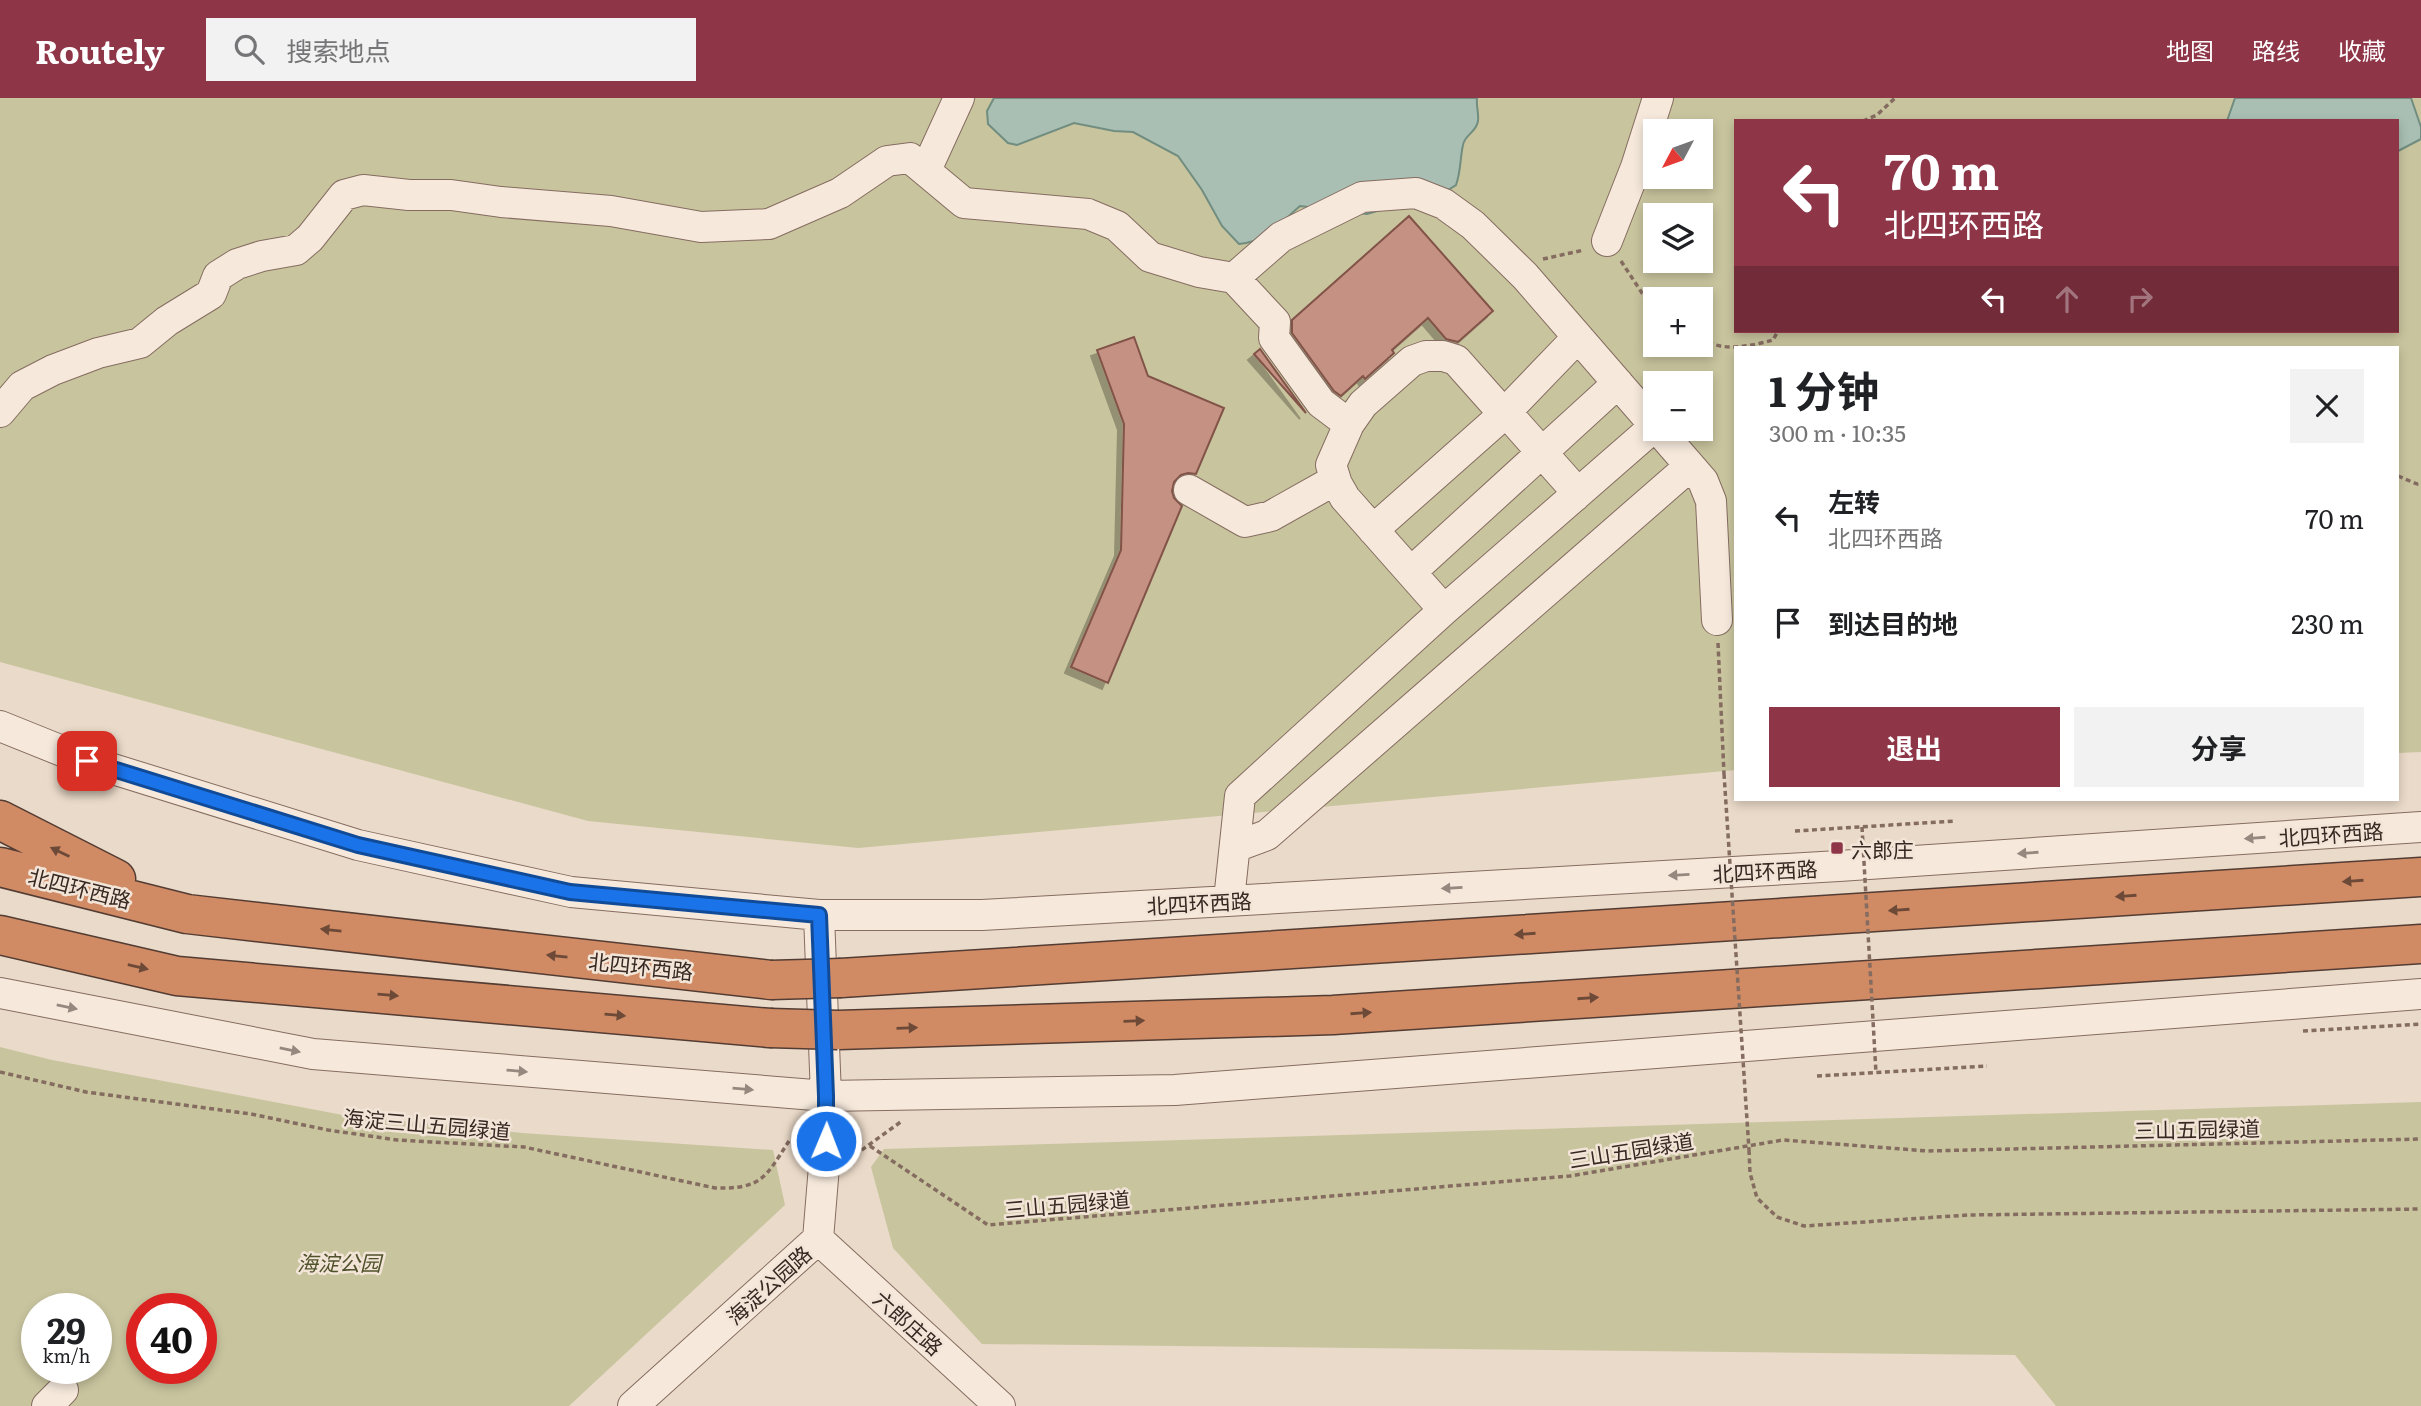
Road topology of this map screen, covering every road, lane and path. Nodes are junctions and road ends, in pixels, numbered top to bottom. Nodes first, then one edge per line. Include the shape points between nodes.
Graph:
1 (960, 98) edge
2 (1658, 98) edge
3 (1895, 98) edge
4 (1868, 119) edge
5 (926, 170) junction
6 (1607, 241) dead end
7 (1234, 278) junction
8 (1777, 333) edge
9 (1578, 337) junction
10 (1713, 344) edge
11 (1750, 346) edge
12 (1734, 347) edge
13 (1618, 383) junction
14 (0, 412) edge
15 (1504, 414) junction
16 (1349, 424) junction
17 (1668, 441) edge
18 (1542, 453) junction
19 (1690, 466) junction
20 (2399, 476) edge
21 (1335, 480) junction
22 (2421, 482) edge
23 (1189, 490) dead end
24 (1575, 496) junction
25 (1373, 530) junction
26 (1411, 572) junction
27 (1444, 610) junction
28 (1717, 620) joint
29 (0, 726) edge
30 (0, 820) edge
31 (1955, 821) dead end
32 (1861, 827) junction
33 (2421, 827) edge
34 (1795, 831) dead end
35 (1235, 847) junction
36 (0, 867) edge
37 (2421, 877) edge
38 (1229, 901) junction
39 (187, 914) junction
40 (819, 915) junction
41 (0, 935) edge
42 (2421, 944) edge
43 (0, 993) edge
44 (2421, 994) edge
45 (1987, 1066) dead end
46 (0, 1072) edge
47 (1877, 1073) junction
48 (1817, 1076) dead end
49 (826, 1096) junction
50 (909, 1116) dead end
51 (2421, 1139) edge
52 (789, 1141) dead end
53 (2421, 1209) edge
54 (818, 1239) junction
55 (633, 1406) edge
56 (1000, 1406) edge

1 - 5 street
2 - 6 street
3 - 4 path
5 - 7 street via 964,203 1088,214 1117,226 1150,257
5 - 14 street via 910,158 887,161 841,192 769,224 701,227 611,211 363,190 344,195 296,250 237,264 218,276 211,294 140,342 98,353 32,380
7 - 9 street via 1281,237 1362,197 1416,193 1444,204 1473,225
7 - 16 street via 1275,322 1274,338 1321,403
8 - 11 path via 1773,340
9 - 13 street
9 - 15 street
10 - 12 path
13 - 18 street
13 - 24 street via 1656,426
15 - 16 street via 1456,360 1426,356 1412,361 1363,404
15 - 18 street
15 - 25 street
16 - 21 street via 1331,464
17 - 19 street
18 - 24 street
18 - 26 street
19 - 28 street via 1711,501
19 - 35 street via 1267,835
20 - 22 path
21 - 23 street via 1271,516 1245,522
21 - 25 street
24 - 27 street
25 - 26 street
26 - 27 street
27 - 35 street via 1240,796
28 - 53 path, bridge via 1750,1174 1757,1198 1777,1217 1804,1226 1968,1215
29 - 40 street, 北四环西路 via 87,761 358,845 570,892
39 -> 30 highway
31 - 32 path
32 - 34 path
32 - 47 path, bridge
33 -> 38 street, 北四环西路
35 - 38 street
36 - 39 highway, 北四环西路
37 -> 39 highway, 北四环西路, bridge via 771,980
38 - 40 street, 北四环西路 via 982,915
40 - 49 street, 海淀公园路
41 -> 42 highway, bridge via 177,976 838,1030 1333,1015
43 -> 49 street via 313,1054
44 - 49 street via 1175,1090
45 - 47 path
46 - 52 path, 海淀三山五园绿道 via 86,1092 397,1140 524,1147 715,1188 739,1189 757,1183
47 - 48 path
49 - 54 street, 海淀公园路
50 - 51 path, 三山五园绿道 via 870,1146 988,1225 1570,1176 1783,1140 1928,1151
54 - 55 street, 海淀公园路
54 - 56 street, 六郎庄路

